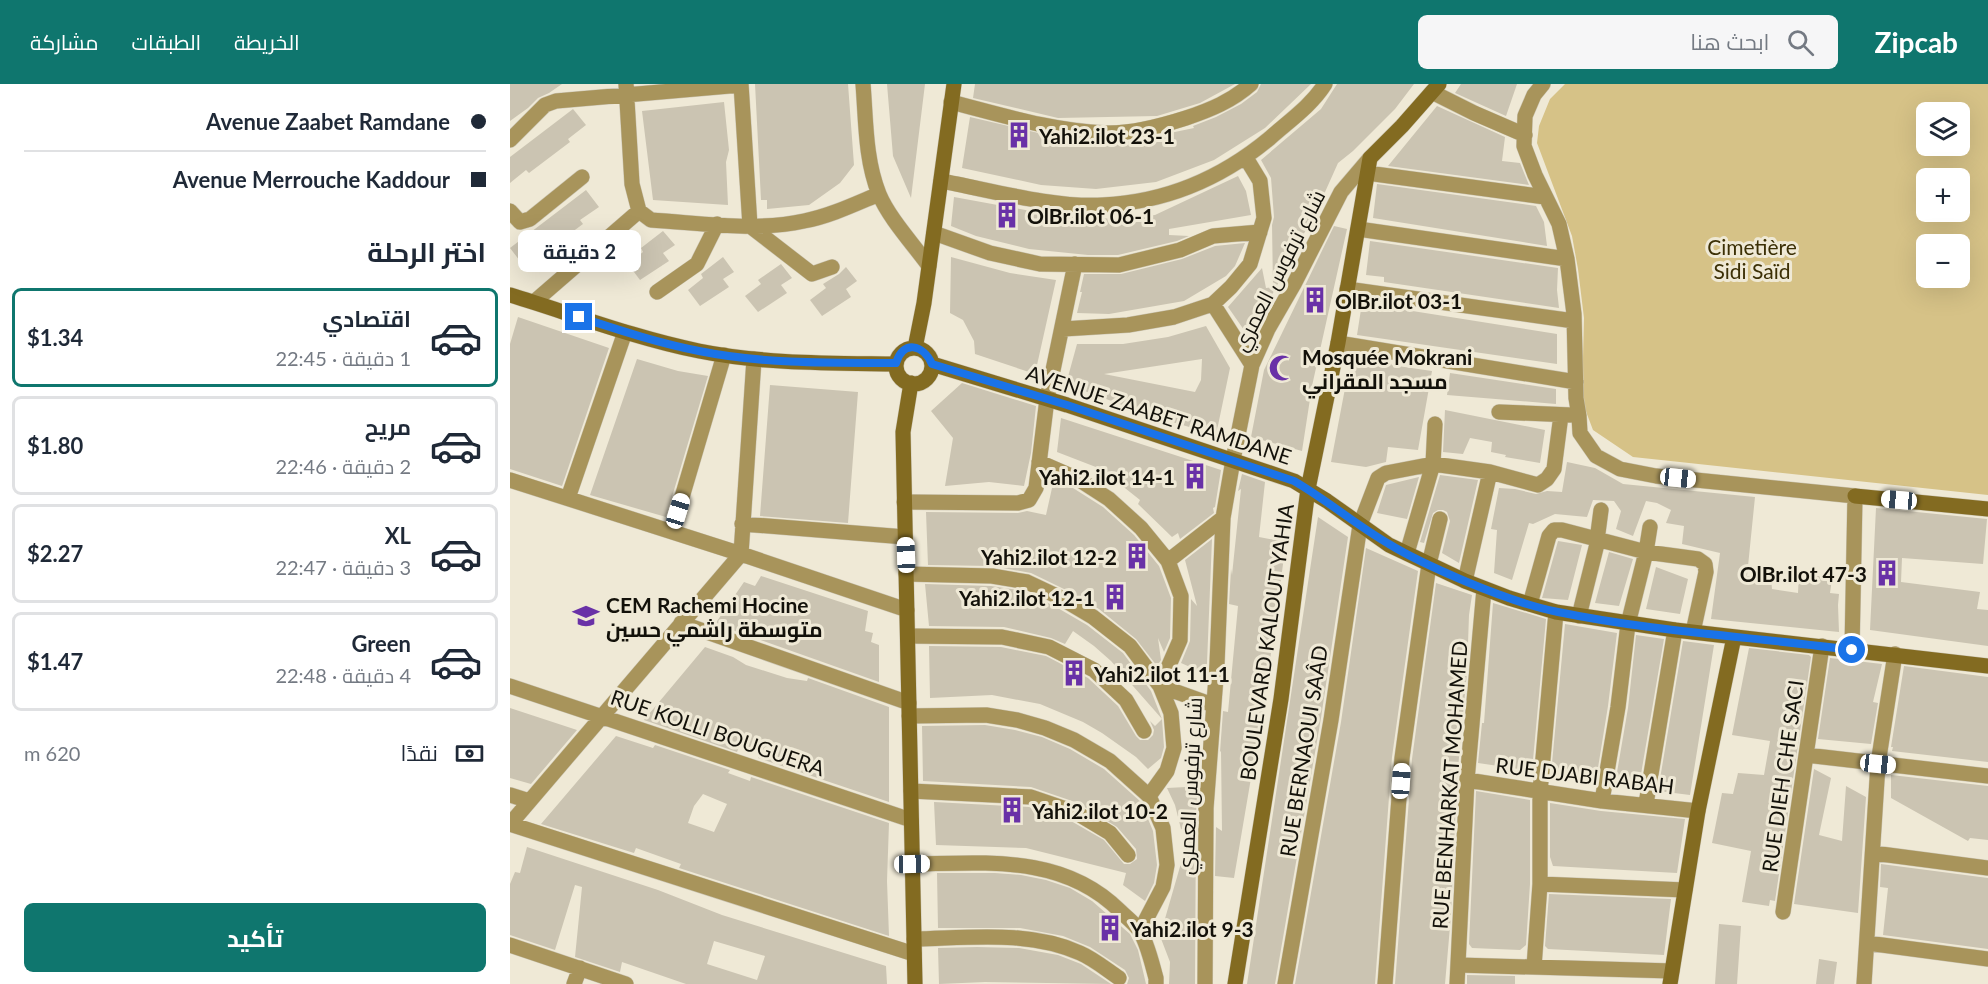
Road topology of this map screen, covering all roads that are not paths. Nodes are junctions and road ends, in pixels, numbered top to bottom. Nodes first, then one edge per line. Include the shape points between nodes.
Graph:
1 (863, 84) edge
2 (954, 84) edge
3 (1251, 84) edge
4 (1325, 84) edge
5 (1544, 84) edge
6 (741, 85) edge
7 (1436, 88) edge
8 (626, 90) edge
9 (951, 102) junction
10 (1525, 135) junction
11 (510, 140) edge
12 (1246, 158) junction
13 (1368, 166) junction
14 (582, 177) dead end
15 (940, 181) junction
16 (879, 194) junction
17 (1545, 196) junction
18 (510, 211) edge
19 (639, 212) junction
20 (717, 224) junction
21 (750, 226) junction
22 (1358, 229) junction
23 (1260, 232) junction
24 (934, 233) junction
25 (1567, 259) junction
26 (1075, 264) junction
27 (929, 266) junction
28 (832, 267) dead end
29 (1347, 289) junction
30 (657, 292) dead end
31 (510, 295) edge
32 (534, 302) junction
33 (1213, 304) junction
34 (1574, 321) junction
35 (1063, 329) junction
36 (625, 332) junction
37 (1338, 343) junction
38 (915, 348) junction
39 (724, 355) junction
40 (753, 359) junction
41 (896, 363) junction
42 (932, 364) junction
43 (1252, 365) junction
44 (1576, 382) junction
45 (911, 383) junction
46 (1047, 399) junction
47 (1499, 412) dead end
48 (1562, 415) junction
49 (1579, 416) junction
50 (1435, 424) dead end
51 (1233, 460) junction
52 (1039, 462) junction
53 (1433, 464) junction
54 (1490, 472) junction
55 (510, 480) edge
56 (1308, 489) junction
57 (1855, 496) junction
58 (568, 498) junction
59 (904, 502) junction
60 (1988, 509) edge
61 (1601, 510) dead end
62 (1223, 518) junction
63 (1440, 519) dead end
64 (742, 524) junction
65 (1360, 525) junction
66 (1650, 527) dead end
67 (672, 531) junction
68 (905, 537) junction
69 (1597, 538) junction
70 (1646, 552) junction
71 (1407, 553) junction
72 (741, 554) junction
73 (1168, 561) junction
74 (1429, 564) junction
75 (906, 574) junction
76 (1465, 581) junction
77 (1484, 589) junction
78 (1530, 604) junction
79 (907, 610) junction
80 (1556, 612) junction
81 (1579, 616) junction
82 (681, 623) junction
83 (1628, 624) junction
84 (1675, 630) junction
85 (1693, 632) junction
86 (908, 636) junction
87 (1734, 637) junction
88 (1822, 646) junction
89 (1852, 650) junction
90 (1895, 654) junction
91 (1988, 666) edge
92 (510, 686) edge
93 (1160, 686) junction
94 (1213, 705) junction
95 (909, 710) junction
96 (602, 715) junction
97 (1144, 730) dead end
98 (1806, 755) junction
99 (1878, 764) junction
100 (1988, 776) edge
101 (1467, 780) junction
102 (911, 791) junction
103 (1540, 792) junction
104 (510, 795) edge
105 (1149, 796) junction
106 (529, 801) junction
107 (1602, 801) junction
108 (1646, 804) junction
109 (1698, 811) junction
110 (911, 820) junction
111 (510, 824) edge
112 (1873, 853) junction
113 (1128, 855) dead end
114 (912, 864) junction
115 (1988, 868) edge
116 (1540, 884) junction
117 (1684, 890) junction
118 (1783, 912) dead end
119 (1140, 931) junction
120 (1867, 943) junction
121 (510, 945) edge
122 (914, 947) junction
123 (1988, 959) edge
124 (1458, 965) junction
125 (1534, 967) junction
126 (580, 968) junction
127 (1119, 978) dead end
128 (1671, 978) edge
129 (574, 984) edge
130 (626, 984) edge
131 (915, 984) edge
132 (1156, 984) edge
133 (1205, 984) edge
134 (1235, 984) edge
135 (1285, 984) edge
136 (1385, 984) edge
137 (1457, 984) edge
138 (1864, 984) edge

1 - 16 street via 868,156
2 - 9 main road
3 - 9 street via 1206,112 1141,130 1107,133 1041,125
4 - 12 street via 1316,98
5 - 10 street via 1525,116
6 - 8 street
6 - 21 street
7 - 10 street via 1474,113
7 - 13 main road
8 - 11 street via 545,105
8 - 19 street via 632,184
9 - 15 main road
10 - 17 street via 1524,146
12 - 15 street via 1197,184 1157,199 1102,206 1055,202
12 - 23 street via 1260,181 1264,218
13 - 17 street
13 - 22 main road, BOULEVARD KALOUT YAHIA
13 - 43 street, شارع ترفوس العمري via 1341,192
14 - 18 street via 530,219 520,222
15 - 24 main road
16 - 21 street via 804,221
16 - 27 street
17 - 25 street via 1559,224
19 - 20 street via 651,220
19 - 32 street
20 - 21 street
20 - 30 street via 697,264
21 - 28 street via 812,274
22 - 25 street
22 - 29 main road, BOULEVARD KALOUT YAHIA
23 - 26 street via 1213,236 1180,250 1119,265
23 - 33 street via 1250,264
24 - 26 street via 990,253 1040,264
24 - 27 main road
25 - 34 street
26 - 35 street
27 - 38 main road
29 - 34 street
29 - 37 main road, BOULEVARD KALOUT YAHIA
31 - 32 main road
32 - 36 main road
33 - 35 street via 1128,325
33 - 43 street
34 - 44 street
35 - 46 street
36 - 39 main road
36 - 58 street
37 - 44 street
37 - 56 main road, BOULEVARD KALOUT YAHIA
38 - 41 main road via 904,350
38 - 42 main road via 928,354
39 - 40 main road
39 - 67 street
40 - 41 main road
40 - 64 street
41 - 45 main road via 901,379
42 - 45 main road via 926,379
42 - 46 main road, AVENUE ZAABET RAMDANE
43 - 51 street, شارع ترفوس العمري
44 - 49 street
45 - 59 main road via 903,432
46 - 51 main road, AVENUE ZAABET RAMDANE
46 - 52 street
47 - 48 street
48 - 49 street
48 - 54 street via 1554,469 1547,479 1538,485
49 - 57 street via 1580,433 1596,456 1620,469
50 - 53 street
51 - 56 main road, AVENUE ZAABET RAMDANE
51 - 62 street, شارع ترفوس العمري
52 - 59 street via 1036,488 1029,500
52 - 73 street via 1078,479 1109,499 1141,528
53 - 54 street
53 - 65 street, RUE BERNAOUI SAÂD via 1378,478
53 - 71 street
54 - 76 street
55 - 58 street
56 - 65 main road, AVENUE ZAABET RAMDANE
56 - 134 main road, BOULEVARD KALOUT YAHIA via 1281,699
57 - 60 main road
57 - 89 street
58 - 67 street
59 - 68 main road
61 - 69 street
62 - 73 street
62 - 94 street, شارع ترفوس العمري
63 - 74 street
64 - 68 street
64 - 72 street
65 - 71 main road, AVENUE ZAABET RAMDANE
65 - 135 street, RUE BERNAOUI SAÂD
66 - 70 street
67 - 72 street
68 - 75 main road
69 - 70 street
69 - 78 street via 1554,530
69 - 81 street
70 - 83 street
70 - 85 street via 1698,559 1705,564
71 - 74 main road, AVENUE ZAABET RAMDANE
72 - 79 street
72 - 82 street
73 - 93 street via 1181,596 1180,640
74 - 76 main road, AVENUE ZAABET RAMDANE
74 - 136 street via 1402,758
75 - 79 main road
75 - 93 street via 992,576 1027,582 1093,617 1130,646
76 - 77 main road, AVENUE ZAABET RAMDANE
77 - 78 main road, AVENUE ZAABET RAMDANE
77 - 101 street, RUE BENHARKAT MOHAMED
78 - 80 main road, AVENUE ZAABET RAMDANE
79 - 86 main road
80 - 81 main road, AVENUE ZAABET RAMDANE
80 - 103 street
81 - 83 main road, AVENUE ZAABET RAMDANE
82 - 95 street
82 - 96 street
83 - 84 main road, AVENUE ZAABET RAMDANE
83 - 107 street
84 - 85 main road, AVENUE ZAABET RAMDANE
84 - 108 street
85 - 87 main road, AVENUE ZAABET RAMDANE
86 - 95 main road
86 - 97 street via 1002,637 1049,647 1094,670 1126,700
87 - 88 main road, AVENUE ZAABET RAMDANE
87 - 109 main road
88 - 89 main road, AVENUE ZAABET RAMDANE
88 - 98 street, RUE DIEH CHE SACI
89 - 90 main road, AVENUE ZAABET RAMDANE
90 - 91 main road, AVENUE ZAABET RAMDANE
90 - 99 street
92 - 96 street, RUE KOLLI BOUGUERA
93 - 94 street
93 - 105 street via 1171,714 1174,748 1167,771
94 - 133 street, شارع ترفوس العمري via 1206,808
95 - 102 main road
95 - 105 street via 986,715 1045,728 1110,761
96 - 106 street
96 - 110 street, RUE KOLLI BOUGUERA
98 - 99 street
98 - 118 street, RUE DIEH CHE SACI
99 - 100 street
99 - 112 street
101 - 103 street, RUE DJABI RABAH
101 - 124 street, RUE BENHARKAT MOHAMED
102 - 110 main road
102 - 113 street via 1031,797 1075,812 1110,833
103 - 107 street, RUE DJABI RABAH
103 - 116 street
104 - 106 street
105 - 119 street via 1163,828 1167,865 1163,887
106 - 111 street
107 - 108 street, RUE DJABI RABAH
108 - 109 street, RUE DJABI RABAH
109 - 117 main road
110 - 114 main road
111 - 122 street
112 - 115 street
112 - 120 street
114 - 119 street via 1004,862 1039,868 1079,881 1109,900
114 - 122 main road
116 - 117 street
116 - 125 street
117 - 128 main road
119 - 132 street
120 - 123 street
120 - 138 street
121 - 126 street
122 - 127 street via 994,938 1049,942 1082,953
122 - 131 main road
124 - 125 street
124 - 137 street, RUE BENHARKAT MOHAMED
125 - 128 street
126 - 129 street
126 - 130 street

